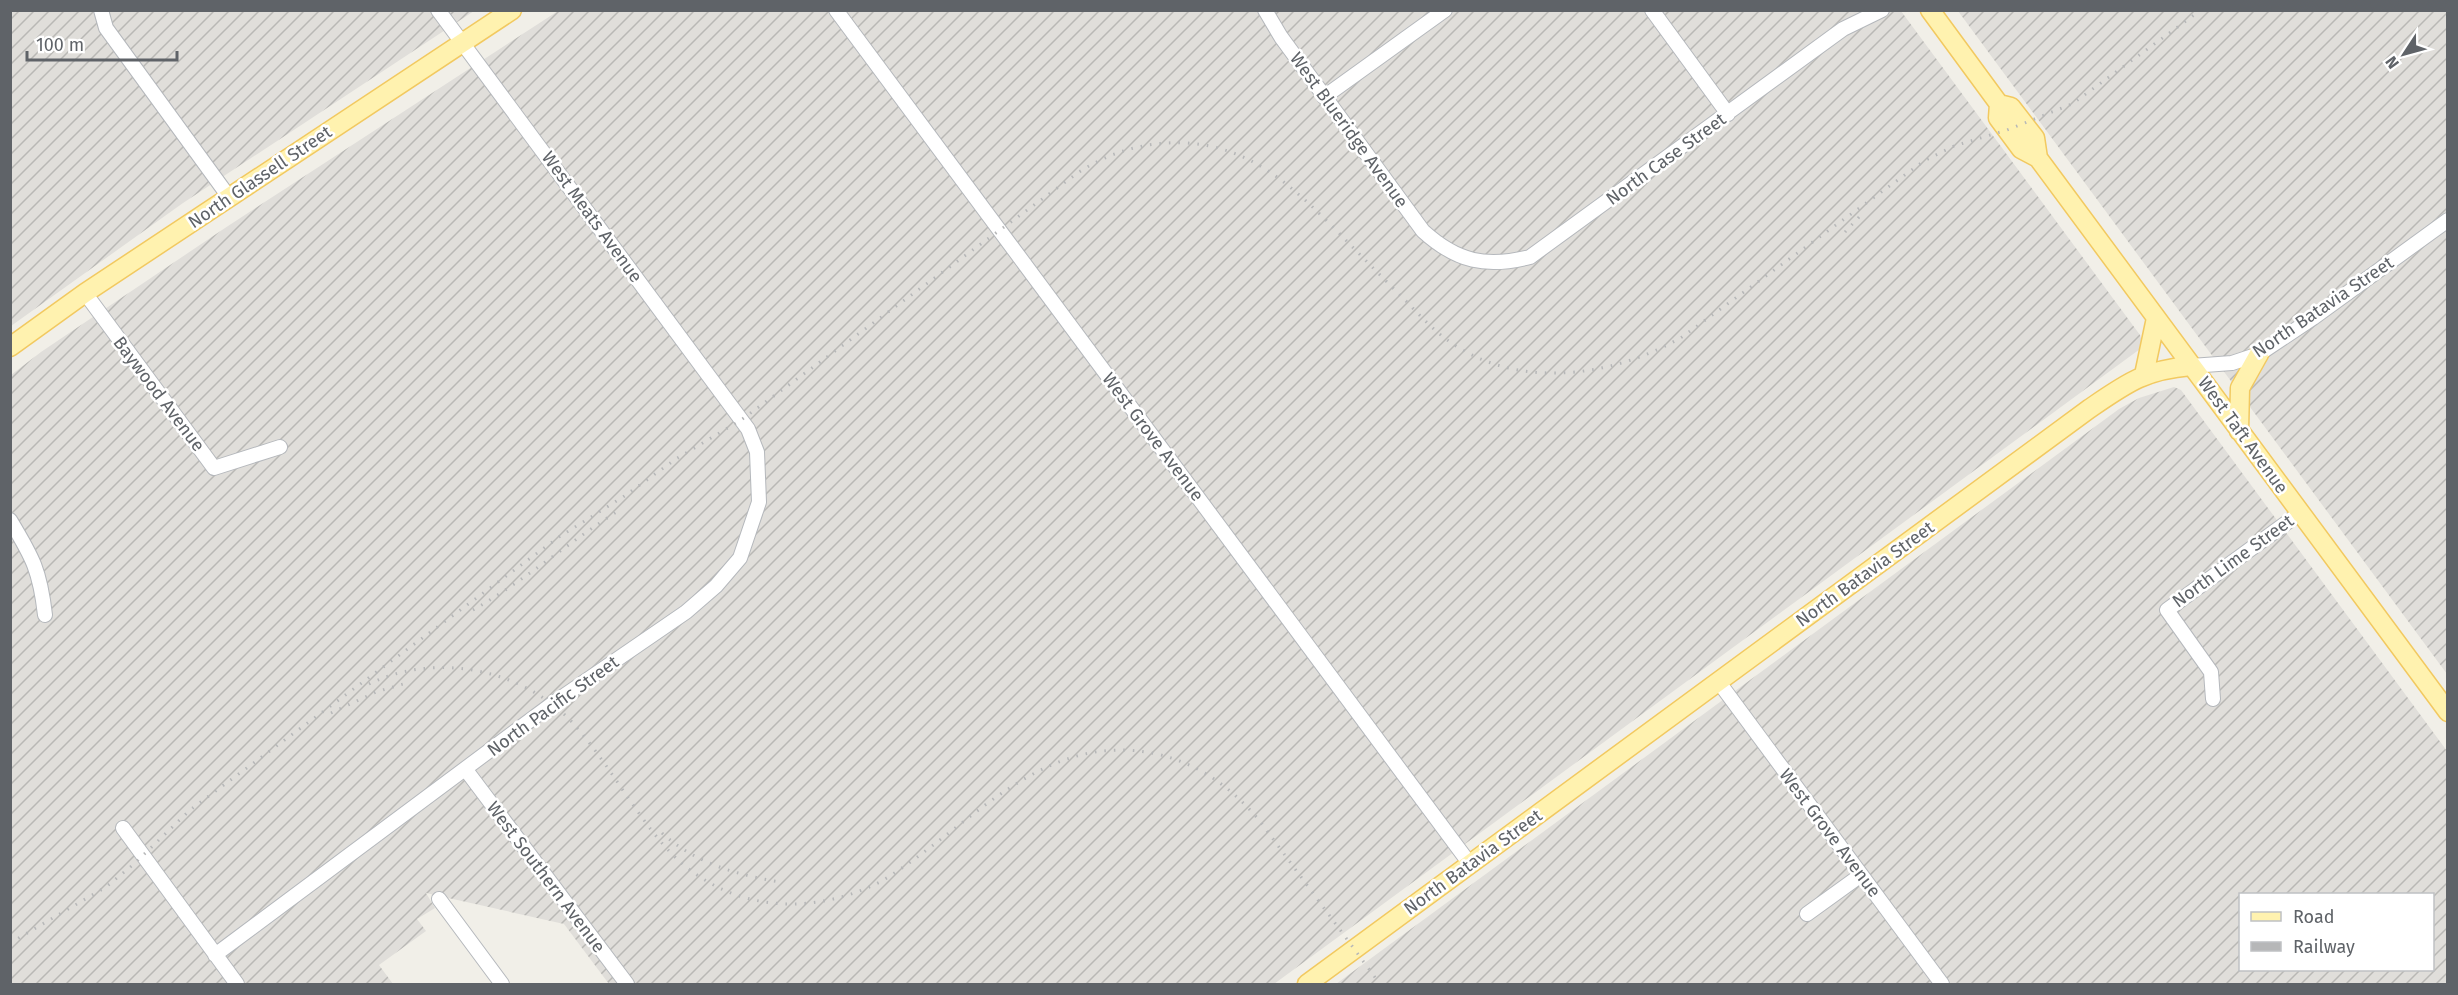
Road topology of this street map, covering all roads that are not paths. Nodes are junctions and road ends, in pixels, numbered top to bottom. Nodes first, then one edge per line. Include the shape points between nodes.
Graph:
1 (101, 10) edge
2 (438, 10) edge
3 (512, 10) edge
4 (836, 10) edge
5 (1265, 10) edge
6 (1445, 10) edge
7 (1652, 10) edge
8 (1882, 10) edge
9 (1930, 10) edge
10 (463, 42) junction
11 (1324, 97) junction
12 (1728, 114) junction
13 (229, 196) junction
14 (2448, 220) edge
15 (1439, 245) joint
16 (85, 293) junction
17 (2156, 318) junction
18 (10, 347) edge
19 (2259, 354) junction
20 (2191, 366) junction
21 (2144, 375) junction
22 (720, 391) joint
23 (2239, 430) junction
24 (280, 447) dead end
25 (2300, 513) junction
26 (10, 520) edge
27 (45, 615) dead end
28 (1718, 681) junction
29 (2213, 699) dead end
30 (2448, 712) edge
31 (466, 770) junction
32 (123, 828) dead end
33 (1470, 864) junction
34 (1861, 875) junction
35 (439, 899) dead end
36 (1807, 914) dead end
37 (215, 955) junction
38 (237, 984) edge
39 (502, 984) edge
40 (627, 984) edge
41 (1307, 984) edge
42 (1942, 984) edge

1 - 13 street via 106,28
2 - 10 street, West Meats Avenue
3 - 10 main road, North Glassell Street
4 - 33 street, West Grove Avenue
5 - 11 street, West Blueridge Avenue
6 - 11 street
7 - 12 street
8 - 12 street, North Case Street via 1843,29
9 - 17 main road, West Taft Avenue via 1999,104 1998,118 2021,150 2038,158
10 - 13 main road, North Glassell Street
10 - 22 street, West Meats Avenue
11 - 15 street, West Blueridge Avenue via 1423,231
12 - 15 street, North Case Street via 1530,257 1483,263
13 - 16 main road, North Glassell Street
14 - 19 street, North Batavia Street
16 - 18 main road, North Glassell Street
16 - 24 street, Baywood Avenue via 214,468
17 - 20 main road, West Taft Avenue
17 - 21 main road
19 - 20 street, North Batavia Street via 2232,363
19 - 23 main road via 2240,388
20 - 21 main road, North Batavia Street
20 - 23 main road, West Taft Avenue
21 - 28 main road, North Batavia Street via 2089,409
22 - 31 street, North Pacific Street via 748,429 757,452 759,502 740,558 686,612 552,704
23 - 25 main road, West Taft Avenue
25 - 29 street, North Lime Street via 2167,610 2211,672
25 - 30 main road, West Taft Avenue
26 - 27 street via 38,572
28 - 33 main road, North Batavia Street
28 - 34 street, West Grove Avenue
31 - 37 street, North Pacific Street
31 - 40 street, West Southern Avenue
32 - 37 street
33 - 41 main road, North Batavia Street
34 - 36 street
34 - 42 street, West Grove Avenue
35 - 39 street
37 - 38 street

